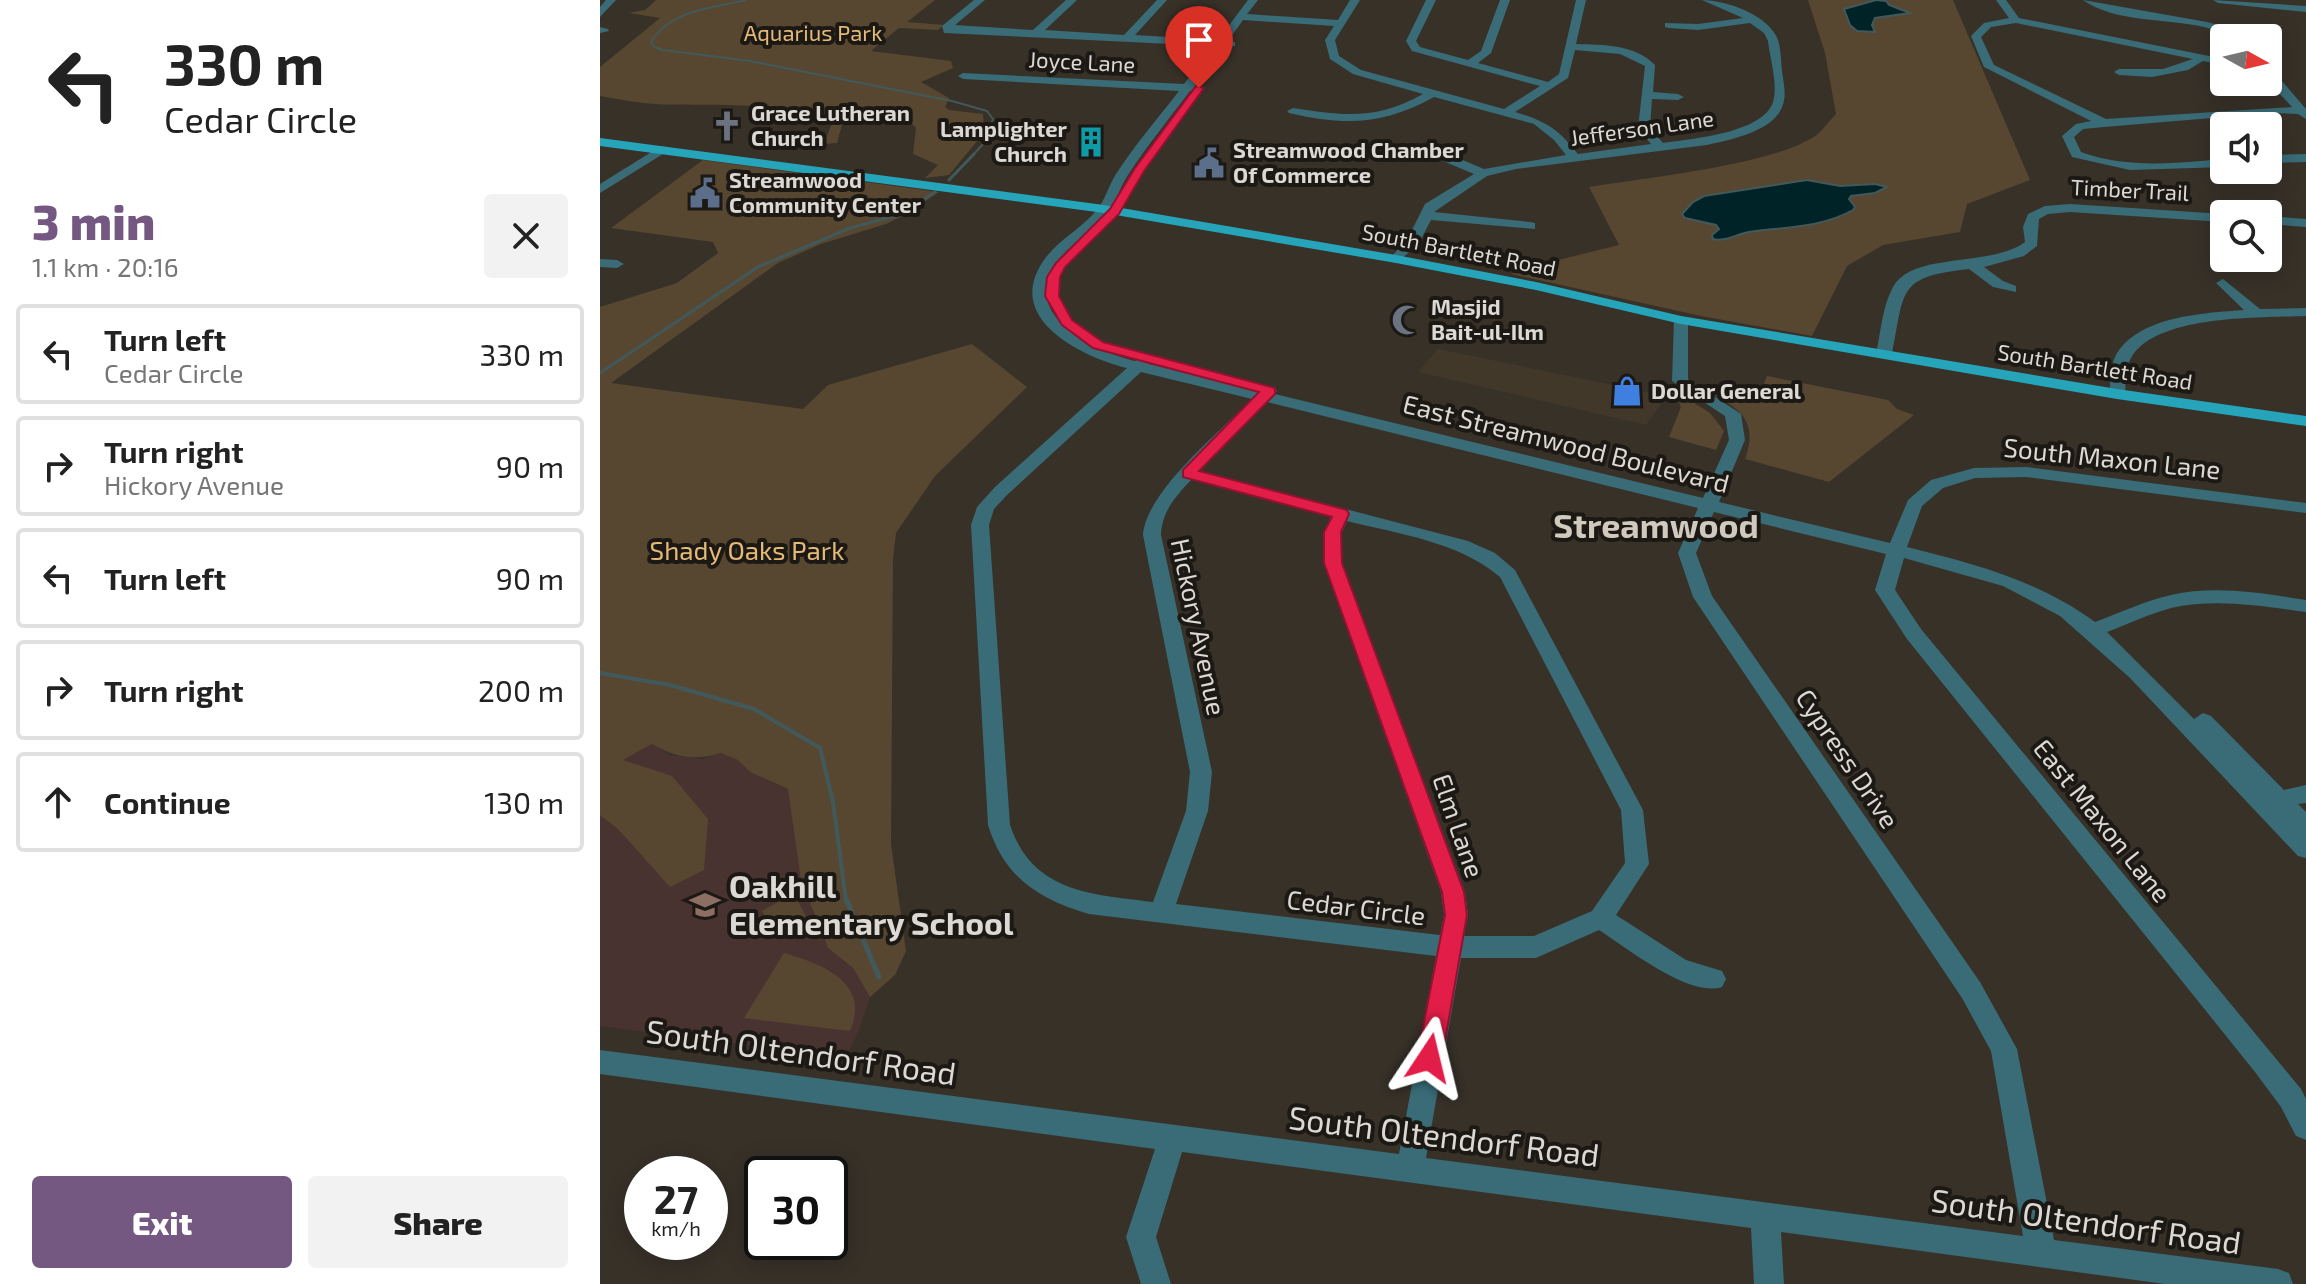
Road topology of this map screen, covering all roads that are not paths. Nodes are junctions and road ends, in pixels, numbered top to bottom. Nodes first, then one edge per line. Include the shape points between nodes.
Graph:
1 (611, 0) edge
2 (980, 0) edge
3 (1072, 0) edge
4 (1162, 0) edge
5 (1253, 0) edge
6 (1264, 0) edge
7 (1355, 0) edge
8 (1431, 0) edge
9 (1505, 0) edge
10 (1581, 0) edge
11 (2001, 0) edge
12 (2088, 0) edge
13 (2218, 0) edge
14 (1716, 1) edge
15 (2279, 4) edge
16 (2306, 9) edge
17 (600, 14) edge
18 (1246, 18) junction
19 (1755, 19) junction
20 (2016, 20) junction
21 (1341, 23) junction
22 (1669, 25) dead end
23 (2210, 26) edge
24 (1037, 32) junction
25 (1127, 38) junction
26 (1226, 43) junction
27 (1570, 47) junction
28 (2202, 57) junction
29 (2210, 59) edge
30 (1469, 64) junction
31 (2119, 72) dead end
32 (963, 76) dead end
33 (1551, 86) junction
34 (1194, 88) junction
35 (2282, 88) edge
36 (1433, 93) junction
37 (1647, 95) junction
38 (1678, 97) dead end
39 (1293, 111) dead end
40 (1506, 113) junction
41 (2304, 114) edge
42 (2104, 123) junction
43 (600, 142) edge
44 (1660, 147) junction
45 (1446, 148) dead end
46 (665, 149) junction
47 (1575, 158) junction
48 (2306, 158) edge
49 (2282, 159) edge
50 (2210, 164) edge
51 (1483, 173) junction
52 (600, 189) edge
53 (1109, 210) junction
54 (1425, 215) junction
55 (2210, 217) edge
56 (2282, 221) edge
57 (2306, 223) edge
58 (1530, 226) dead end
59 (1396, 259) junction
60 (600, 263) edge
61 (617, 264) dead end
62 (1973, 265) junction
63 (2223, 283) dead end
64 (2011, 289) dead end
65 (2306, 312) edge
66 (2257, 314) junction
67 (1681, 320) junction
68 (1884, 354) junction
69 (1142, 363) junction
70 (1266, 394) junction
71 (2117, 394) junction
72 (2306, 421) edge
73 (1188, 473) junction
74 (1710, 501) junction
75 (2306, 508) edge
76 (1341, 514) junction
77 (1898, 546) junction
78 (2306, 606) edge
79 (2100, 628) junction
80 (2306, 794) edge
81 (2270, 801) junction
82 (2306, 827) edge
83 (2306, 849) edge
84 (1161, 912) junction
85 (1601, 918) junction
86 (1449, 947) junction
87 (1713, 979) dead end
88 (600, 1062) edge
89 (2306, 1127) edge
90 (1172, 1140) junction
91 (1410, 1169) junction
92 (1765, 1215) junction
93 (2041, 1252) junction
94 (1156, 1284) edge
95 (1769, 1284) edge
96 (2278, 1284) edge

1 - 17 street
2 - 24 street via 947,30
3 - 24 street
4 - 25 street
5 - 18 street
6 - 18 street
7 - 21 street
8 - 30 street via 1411,41 1416,49
9 - 30 street via 1486,53
10 - 27 street
11 - 20 street
12 - 23 street
13 - 15 street
14 - 19 street
15 - 16 street
18 - 21 street
18 - 26 street, East Streamwood Boulevard
19 - 22 street via 1698,27
19 - 44 street, Jefferson Lane via 1773,41 1780,98 1773,113 1730,136
20 - 28 street
20 - 42 street via 1988,25 1976,36 1989,67
21 - 36 street via 1330,40 1334,57 1357,72
24 - 25 street
25 - 26 street
26 - 34 street, East Streamwood Boulevard
27 - 33 street via 1564,76
27 - 37 street via 1638,54 1650,65
28 - 29 street
28 - 31 street via 2177,71
30 - 33 street
32 - 34 street, Joyce Lane
33 - 40 street
34 - 53 street, East Streamwood Boulevard
35 - 41 street
36 - 39 street via 1379,119
36 - 40 street
37 - 38 street
37 - 44 street via 1644,128
40 - 47 street via 1547,128
41 - 42 street via 2272,110
42 - 50 street via 2080,126 2068,136 2076,154 2097,163 2161,168
43 - 46 main road, South Bartlett Road
44 - 47 street, Jefferson Lane
45 - 51 street via 1447,158
46 - 52 street
46 - 53 main road, South Bartlett Road
47 - 51 street, Jefferson Lane
48 - 49 street
51 - 54 street, Jefferson Lane via 1443,197
53 - 59 main road, South Bartlett Road
53 - 69 street, East Streamwood Boulevard via 1046,268 1041,302 1050,321 1070,340 1106,357
54 - 58 street
54 - 59 street, Jefferson Lane via 1413,242
55 - 62 street, Timber Trail via 2045,210 2033,217 2032,243 2024,252
56 - 57 street
59 - 67 main road, South Bartlett Road
60 - 61 street
62 - 64 street
62 - 68 street, Timber Trail via 1920,273 1904,281
63 - 66 street
65 - 66 street
66 - 71 street via 2188,322 2144,335 2122,357
67 - 68 main road, South Bartlett Road
67 - 74 street, Cypress Drive via 1680,381 1733,414 1737,440
68 - 71 main road, South Bartlett Road
69 - 70 street, East Streamwood Boulevard
69 - 84 street, Cedar Circle via 1001,491 986,507 980,525 999,825 1008,852 1024,873 1059,895
70 - 73 street, Hickory Avenue
70 - 74 street, East Streamwood Boulevard
71 - 72 main road, South Bartlett Road
73 - 76 street
73 - 84 street, Hickory Avenue via 1162,501 1152,527 1201,772 1197,811
74 - 77 street, East Streamwood Boulevard
74 - 93 street, Cypress Drive via 1687,553 1703,597 1971,990 2004,1049
75 - 77 street, South Maxon Lane via 2026,472 1985,472 1956,476 1927,491 1908,512
76 - 85 street via 1461,545 1508,574 1632,810 1637,864
76 - 86 street, Elm Lane via 1333,532 1333,563 1453,892 1456,915
77 - 79 street, East Streamwood Boulevard via 1988,564 2032,580
77 - 89 street, East Maxon Lane via 1885,590 1914,634 2264,1063
78 - 79 street via 2250,598 2188,598
79 - 81 street, East Streamwood Boulevard
80 - 81 street
81 - 82 street, East Streamwood Boulevard
81 - 83 street, East Streamwood Boulevard
84 - 86 street, Cedar Circle
85 - 86 street, Cedar Circle via 1536,947
85 - 87 street via 1678,968
86 - 91 street, Elm Lane
88 - 90 street, South Oltendorf Road
90 - 91 street, South Oltendorf Road
90 - 94 street via 1141,1237
91 - 92 street, South Oltendorf Road
92 - 93 street, South Oltendorf Road
92 - 95 street
93 - 96 street, South Oltendorf Road

